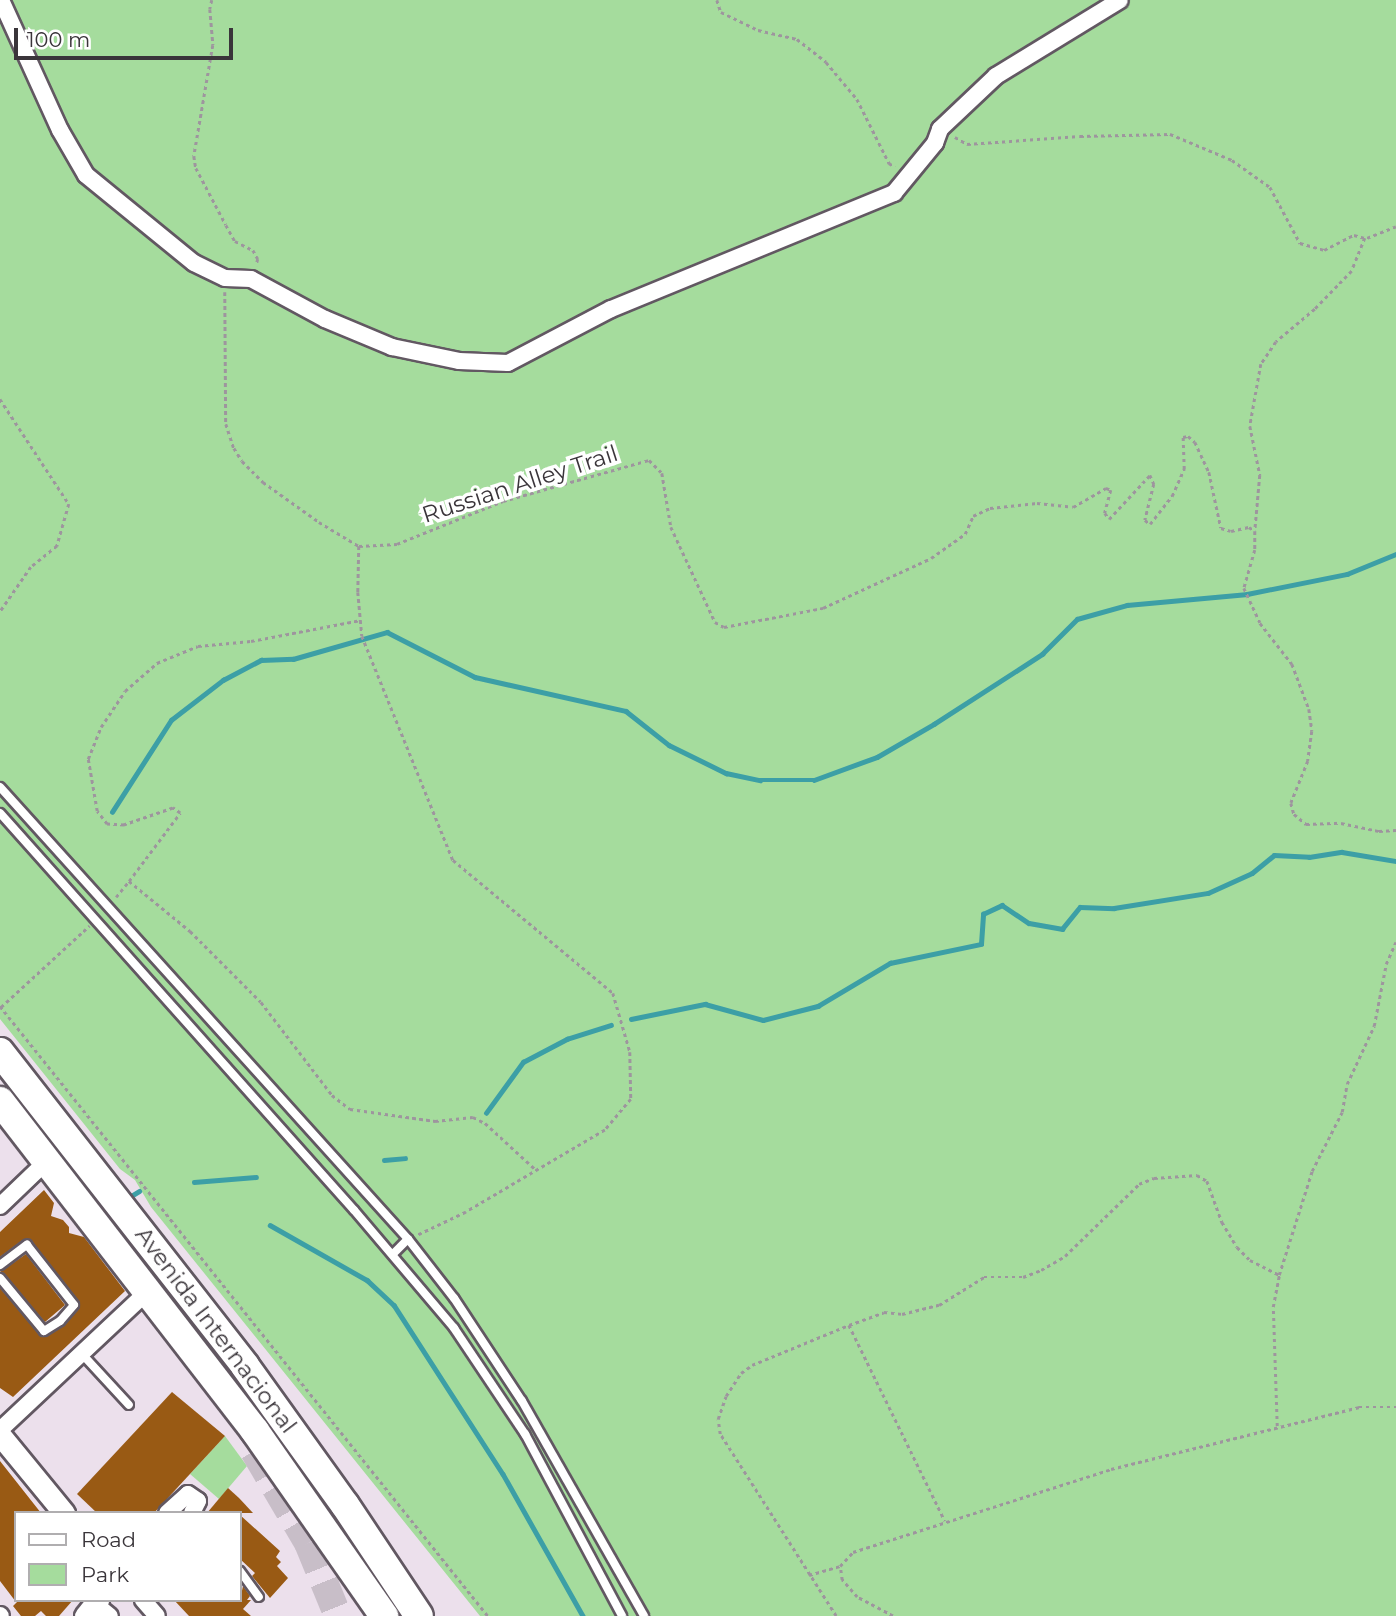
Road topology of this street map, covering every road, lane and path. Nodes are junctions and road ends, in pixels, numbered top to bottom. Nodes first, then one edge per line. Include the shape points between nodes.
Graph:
1 (1, 0) edge
2 (212, 0) edge
3 (717, 0) edge
4 (1120, 0) edge
5 (940, 129) junction
6 (906, 179) junction
7 (1396, 226) edge
8 (1365, 238) junction
9 (225, 278) junction
10 (251, 279) junction
11 (0, 398) edge
12 (1255, 531) junction
13 (359, 546) junction
14 (0, 612) edge
15 (361, 620) junction
16 (0, 787) edge
17 (0, 813) edge
18 (1396, 830) edge
19 (129, 881) junction
20 (108, 908) junction
21 (97, 919) junction
22 (1396, 942) edge
23 (1, 1007) edge
24 (0, 1052) edge
25 (0, 1101) edge
26 (47, 1161) junction
27 (535, 1169) junction
28 (0, 1206) edge
29 (408, 1239) junction
30 (393, 1254) junction
31 (0, 1265) edge
32 (1279, 1275) junction
33 (0, 1278) edge
34 (147, 1292) junction
35 (849, 1325) junction
36 (83, 1349) junction
37 (129, 1405) dead end
38 (1396, 1406) edge
39 (1277, 1426) junction
40 (0, 1433) edge
41 (62, 1511) edge
42 (169, 1511) edge
43 (193, 1511) edge
44 (945, 1521) junction
45 (840, 1566) junction
46 (242, 1574) edge
47 (809, 1575) junction
48 (259, 1597) dead end
49 (145, 1602) edge
50 (157, 1616) edge
51 (384, 1616) edge
52 (419, 1616) edge
53 (488, 1616) edge
54 (622, 1616) edge
55 (644, 1616) edge
56 (836, 1616) edge
57 (893, 1616) edge

1 - 9 street via 86,175 194,263
2 - 10 path via 213,45 194,156 235,241 253,250 258,259
3 - 6 path via 721,12 758,30 797,39 826,62 857,99 889,163
4 - 5 street via 996,76
5 - 6 street via 935,144
5 - 8 path via 967,144 1170,134 1231,160 1270,187 1300,243 1324,250 1354,235
6 - 10 street via 894,193 611,309 508,363 459,361 392,347 325,319
7 - 8 path
8 - 12 path via 1352,271 1276,342 1261,364 1250,426 1260,475
9 - 10 street
9 - 13 path via 226,424 234,448 263,482
11 - 14 path via 69,504 57,546 31,567
12 - 13 path, Russian Alley Trail via 1221,528 1209,472 1195,442 1186,436 1182,442 1184,469 1172,496 1150,524 1145,520 1154,484 1150,475 1109,519 1105,513 1111,490 1107,488 1073,507 1037,503 984,510 973,516 965,534 931,558 823,608 733,627 715,622 671,527 662,473 649,460 503,501 397,544
12 - 18 path via 1255,550 1244,582 1260,623 1292,664 1311,717 1308,761 1291,803 1294,814 1306,824
13 - 15 path
15 - 19 path via 198,646 157,663 125,691 101,727 88,759 97,811 107,824 124,825 173,808 180,813
15 - 27 path via 362,636 453,860 613,993 630,1052 631,1099 605,1130
16 - 20 lane
17 - 21 lane
19 - 20 path
19 - 27 path via 190,931 261,1002 332,1095 350,1109 435,1121 473,1117
20 - 29 lane
21 - 23 path
21 - 30 lane
22 - 32 path via 1386,964 1374,1026 1348,1084 1342,1112 1312,1171
23 - 53 path
24 - 52 highway, Avenida Internacional via 245,1366
25 - 26 highway, Avenida Internacional
26 - 28 street
26 - 34 highway, Avenida Internacional
27 - 29 path via 466,1213
29 - 30 lane
29 - 55 lane via 454,1298 522,1401
30 - 54 lane via 454,1328 525,1434
31 - 33 lane via 25,1245 31,1248 74,1305 62,1324 44,1331
32 - 35 path via 1250,1261 1237,1247 1207,1181 1197,1175 1154,1178 1139,1184 1065,1256 1041,1270 1023,1277 984,1278 939,1305 902,1314 884,1312
32 - 39 path via 1273,1307
34 - 36 street
34 - 51 highway, Avenida Internacional via 255,1431
35 - 44 path
35 - 47 path via 752,1365 726,1396 718,1419 727,1448
36 - 37 lane
36 - 40 street
38 - 39 path via 1359,1407
39 - 44 path via 1111,1469
40 - 41 street
42 - 43 street via 188,1494 198,1501
44 - 45 path via 853,1552
45 - 47 path
45 - 57 path via 842,1580 857,1597
46 - 48 lane
47 - 56 path
49 - 50 street

